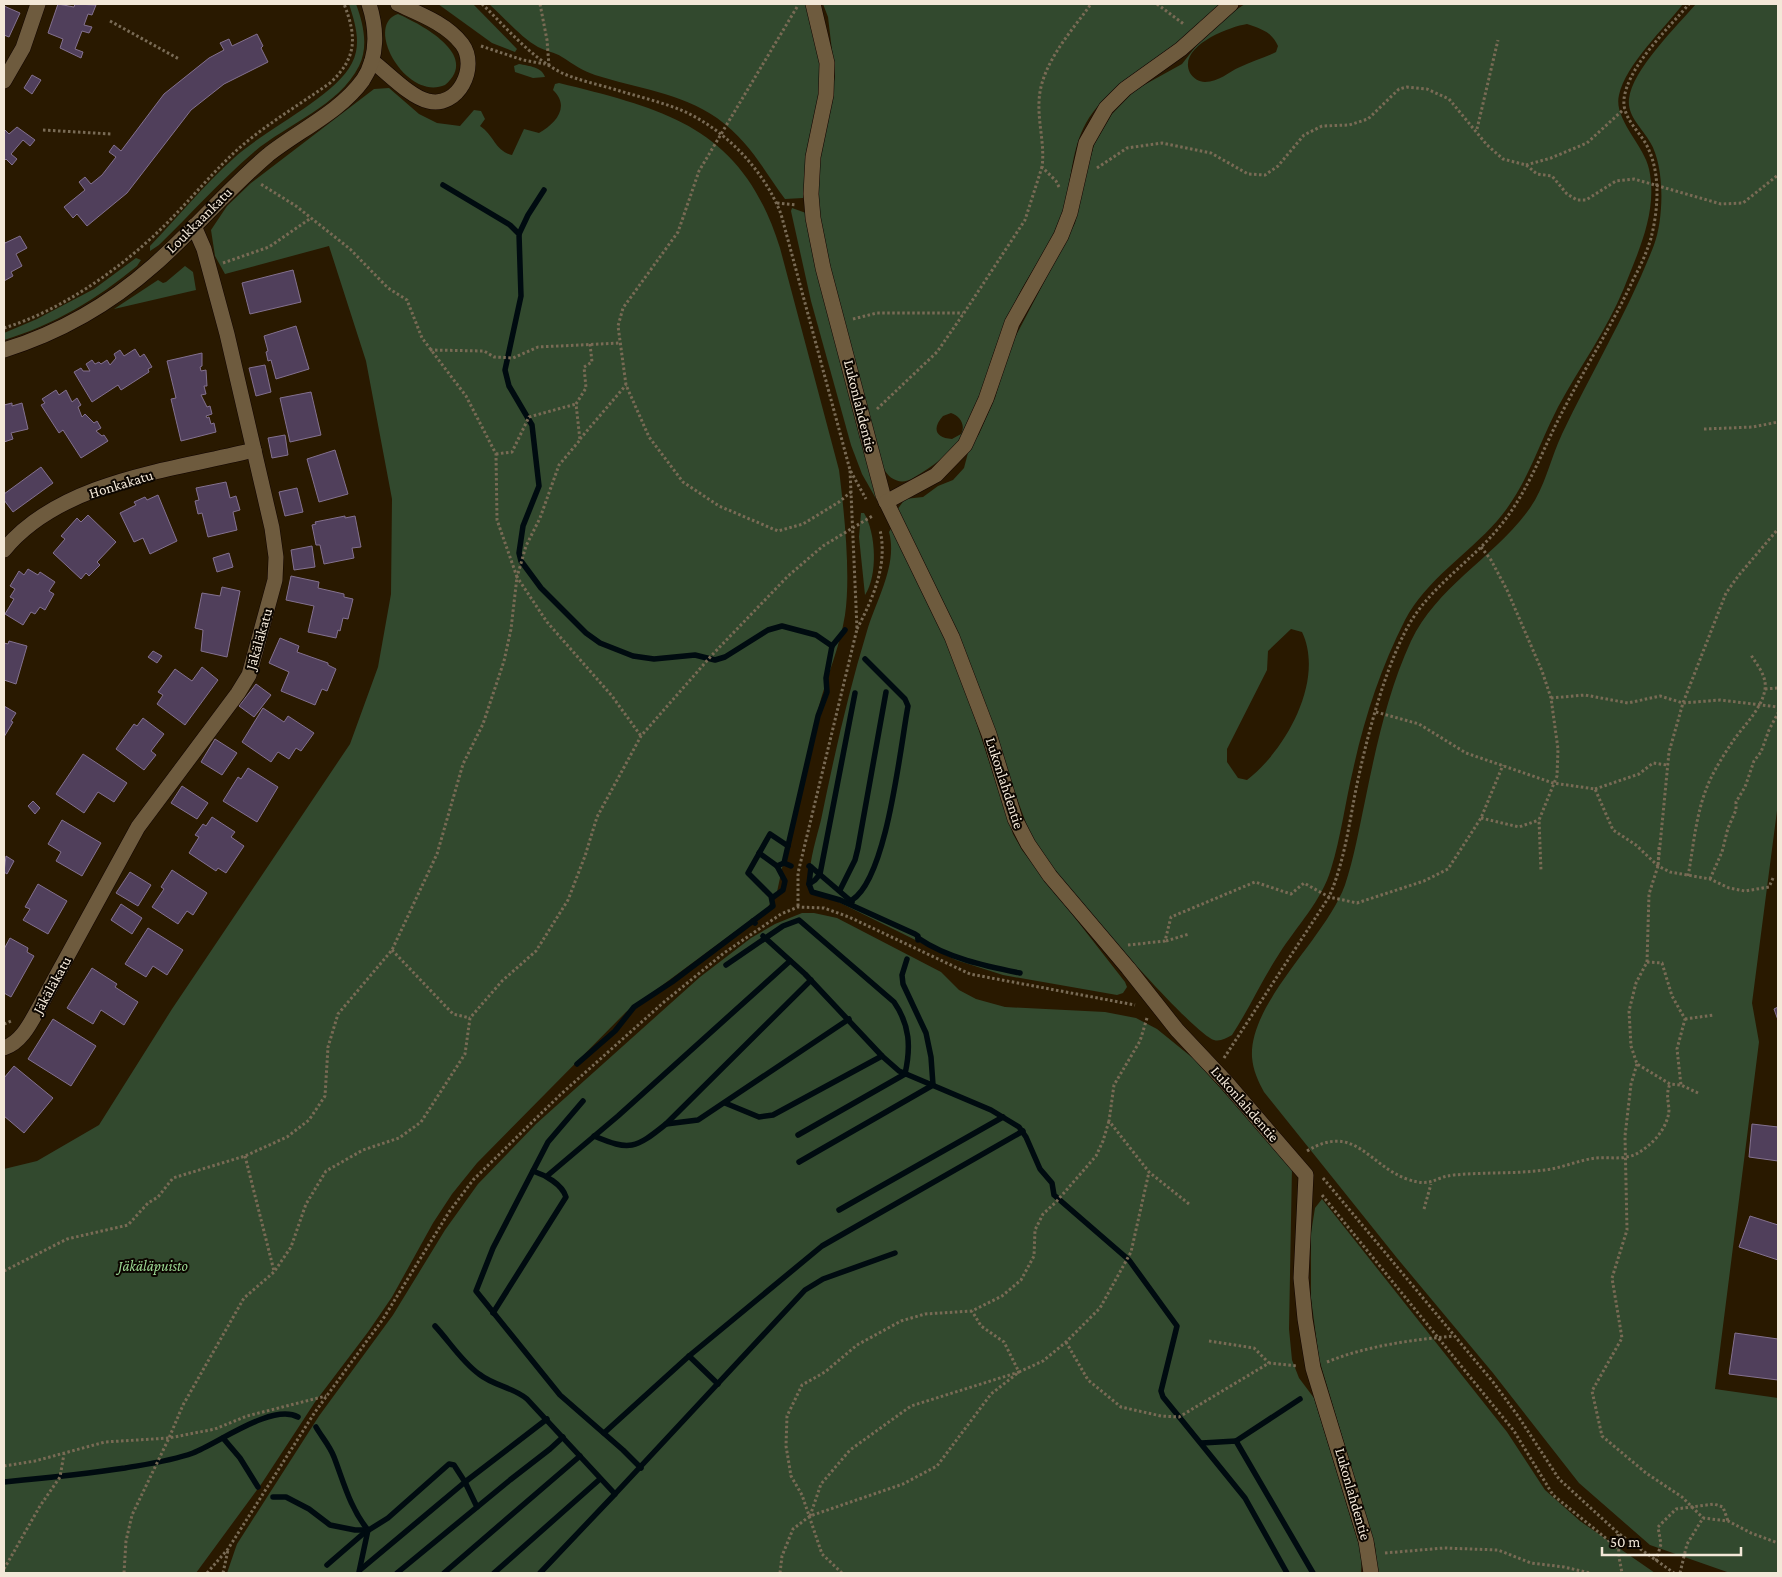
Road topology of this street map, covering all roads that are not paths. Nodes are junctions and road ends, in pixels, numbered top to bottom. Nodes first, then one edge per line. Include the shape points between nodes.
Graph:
1 (38, 4) edge
2 (369, 4) edge
3 (398, 4) edge
4 (813, 4) edge
5 (1231, 4) edge
6 (372, 61) junction
7 (4, 81) edge
8 (194, 226) junction
9 (4, 350) edge
10 (254, 450) junction
11 (886, 502) junction
12 (4, 550) edge
13 (4, 1048) edge
14 (1371, 1573) edge

1 - 7 street via 22,48
2 - 6 street via 375,38
3 - 6 street via 440,25 457,38 467,56 467,74 458,91 442,102 430,102
4 - 11 street, Lukonlahdentie via 825,49 828,78 813,157 811,207 821,261
5 - 11 street via 1168,60 1125,89 1106,108 1086,143 1070,212 1051,257 1012,323 986,399 964,445 936,476
6 - 8 street, Loukkaankatu via 363,80 349,95 245,175
8 - 9 street, Loukkaankatu via 154,265 93,310 47,335
8 - 10 street, Jäkäläkatu via 204,248
10 - 12 street, Honkakatu via 134,478 79,497 31,522
10 - 13 street, Jäkäläkatu via 276,557 270,600 249,674 146,816 23,1034
11 - 14 street, Lukonlahdentie via 952,636 989,734 1020,830 1050,876 1110,947 1155,1008 1219,1074 1288,1154 1313,1176 1302,1231 1301,1278 1305,1319 1313,1368 1340,1449 1369,1553

